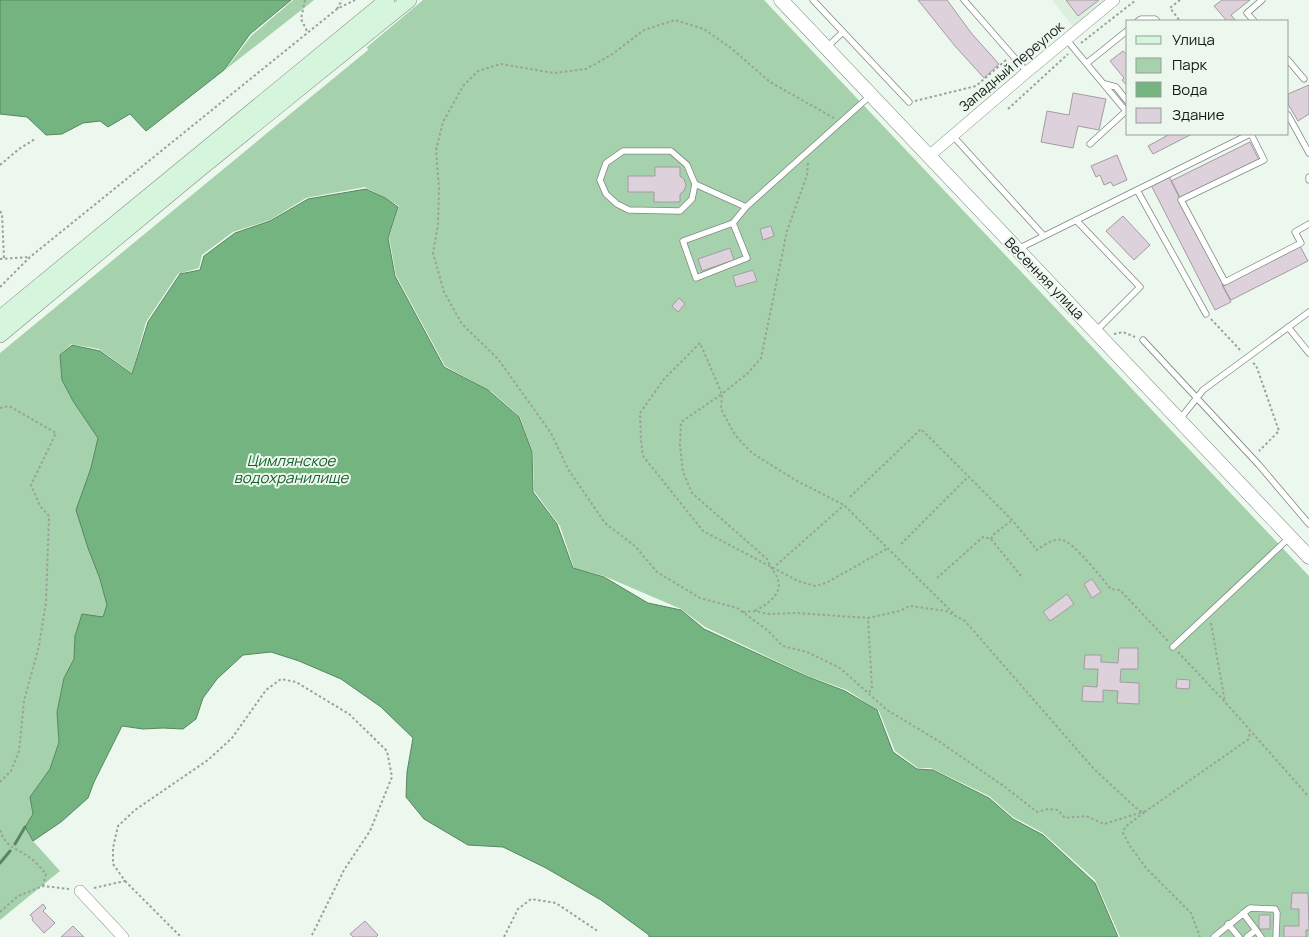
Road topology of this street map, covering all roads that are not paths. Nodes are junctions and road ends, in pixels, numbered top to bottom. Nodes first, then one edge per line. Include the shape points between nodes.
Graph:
1 (387, 0) edge
2 (409, 0) edge
3 (781, 0) edge
4 (813, 0) edge
5 (964, 0) edge
6 (1114, 0) edge
7 (1262, 0) edge
8 (1140, 20) edge
9 (1156, 20) edge
10 (1253, 20) edge
11 (843, 32) junction
12 (1126, 32) edge
13 (1066, 39) junction
14 (826, 48) junction
15 (1289, 61) edge
16 (1087, 63) junction
17 (1027, 72) junction
18 (1304, 79) dead end
19 (1104, 84) junction
20 (871, 96) junction
21 (1126, 100) edge
22 (908, 102) road end
23 (1289, 117) edge
24 (953, 135) junction
25 (1248, 135) edge
26 (1251, 135) edge
27 (1090, 144) dead end
28 (1309, 153) edge
29 (930, 156) junction
30 (695, 184) junction
31 (1137, 190) junction
32 (746, 207) junction
33 (1076, 220) junction
34 (733, 223) junction
35 (1309, 224) edge
36 (1044, 236) junction
37 (1018, 249) junction
38 (1309, 312) edge
39 (1206, 314) road end
40 (0, 318) edge
41 (1288, 327) junction
42 (1099, 334) junction
43 (0, 335) edge
44 (1142, 340) road end
45 (1309, 353) edge
46 (1196, 398) junction
47 (1180, 419) junction
48 (1309, 524) edge
49 (1290, 537) junction
50 (1309, 557) edge
51 (1174, 647) road end
52 (80, 891) road end
53 (1243, 913) junction
54 (1228, 924) junction
55 (1256, 930) junction
56 (122, 937) edge
57 (1214, 937) edge
58 (1238, 937) edge
59 (1247, 937) edge
60 (1261, 937) edge
61 (1276, 937) edge

1 - 40 main road
2 - 43 main road
3 - 14 street, Весенняя улица
4 - 11 lane
5 - 17 lane
6 - 13 street, Западный переулок
7 - 10 lane via 1247,13
8 - 9 lane
11 - 14 lane
11 - 22 lane
12 - 16 lane
13 - 16 lane
13 - 17 street, Западный переулок
14 - 20 street, Весенняя улица
15 - 18 lane
16 - 19 lane
17 - 24 street, Западный переулок
19 - 21 lane via 1116,88
19 - 27 lane via 1126,111
20 - 29 street, Весенняя улица
20 - 32 lane
23 - 28 lane
24 - 29 street, Западный переулок
24 - 36 lane
25 - 31 lane
26 - 35 lane via 1264,160 1181,200 1225,282 1301,243 1295,232
29 - 37 street, Весенняя улица
30 - 30 lane via 692,199 680,211 629,210 606,194 600,180 606,163 624,151 671,151 687,164
30 - 32 lane
31 - 33 lane
31 - 39 lane
32 - 34 lane
33 - 36 lane
33 - 42 lane via 1140,287
34 - 34 lane via 684,241 696,278 747,258
36 - 37 lane
37 - 42 street, Весенняя улица
38 - 41 lane
41 - 45 lane
41 - 46 lane
42 - 47 street, Весенняя улица
44 - 46 lane
46 - 47 lane
46 - 48 lane
47 - 49 street, Весенняя улица
49 - 50 street, Весенняя улица
49 - 51 lane
52 - 56 street
53 - 54 lane
53 - 55 lane
53 - 61 lane via 1250,908 1275,909
54 - 57 lane
54 - 58 lane
55 - 59 lane
55 - 60 lane

